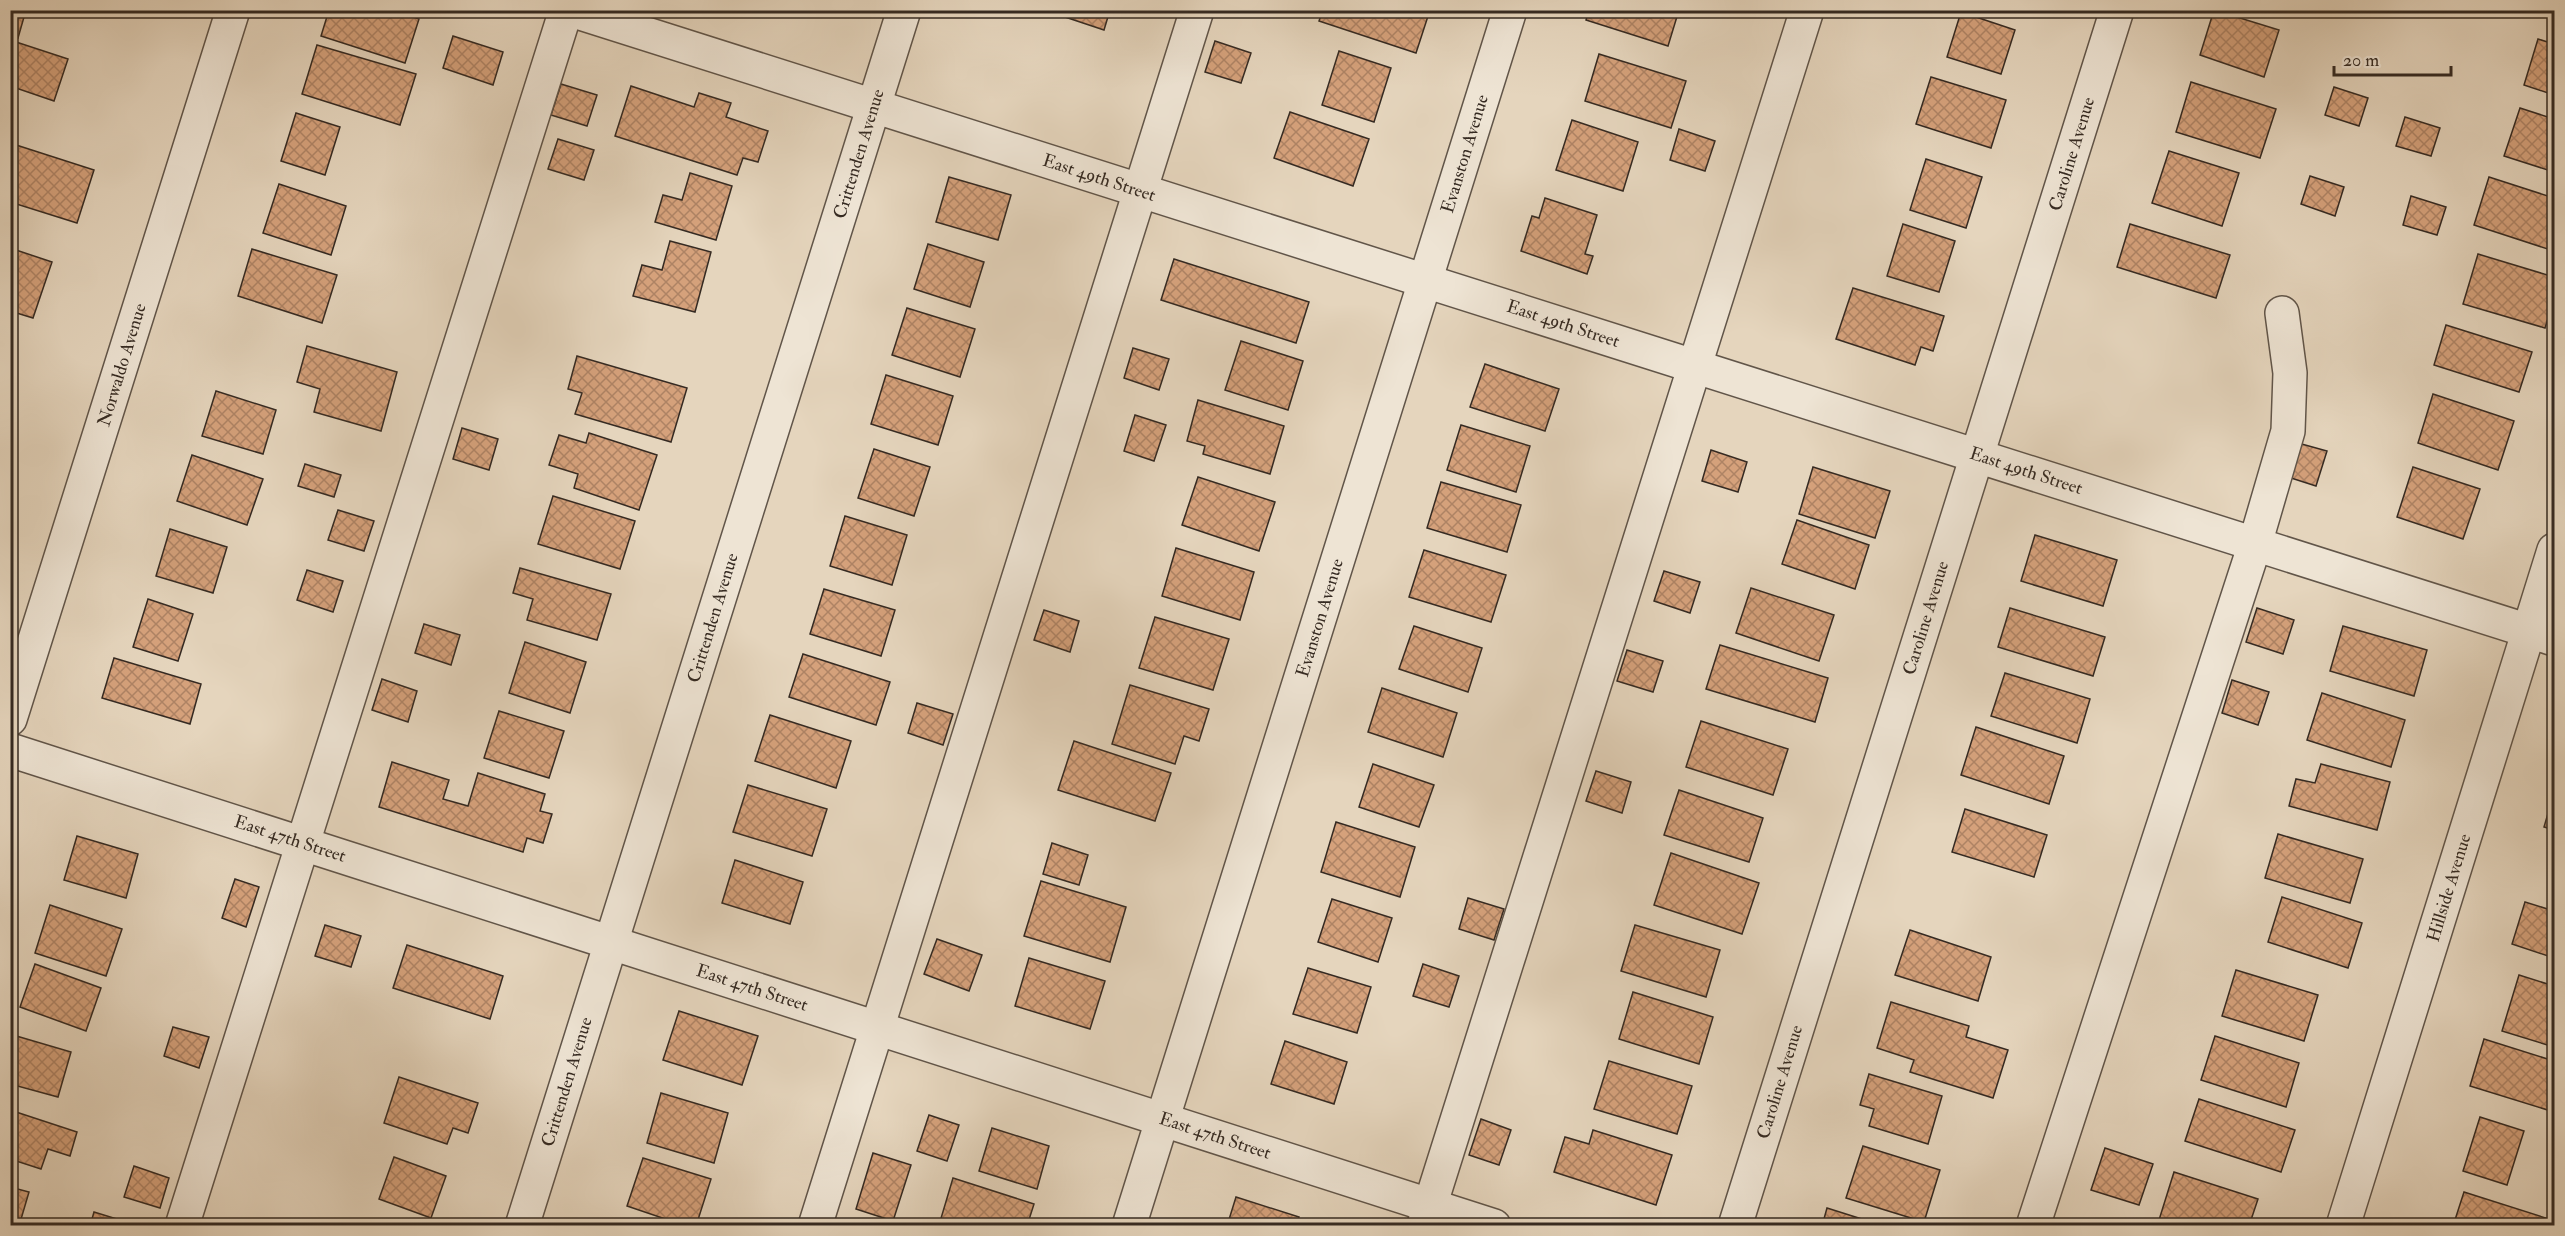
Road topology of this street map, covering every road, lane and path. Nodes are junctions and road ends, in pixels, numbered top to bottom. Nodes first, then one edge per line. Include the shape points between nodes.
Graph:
1 (233, 10) edge
2 (566, 10) edge
3 (571, 10) edge
4 (904, 10) edge
5 (1197, 10) edge
6 (1510, 10) edge
7 (1807, 10) edge
8 (2117, 10) edge
9 (874, 106) junction
10 (1140, 191) junction
11 (1425, 281) junction
12 (2282, 313) dead end
13 (1695, 366) junction
14 (1977, 456) junction
15 (2255, 544) junction
16 (2554, 550) edge
17 (2542, 635) edge
18 (10, 719) edge
19 (10, 750) edge
20 (301, 843) junction
21 (611, 942) junction
22 (876, 1027) junction
23 (1162, 1119) junction
24 (1427, 1215) edge
25 (182, 1226) edge
26 (522, 1226) edge
27 (815, 1226) edge
28 (1129, 1226) edge
29 (1494, 1226) edge
30 (1735, 1226) edge
31 (2034, 1226) edge
32 (2343, 1226) edge

1 - 18 street, Norwaldo Avenue
2 - 20 street
3 - 9 street, East 49th Street
4 - 9 street, Crittenden Avenue
5 - 10 street
6 - 11 street, Evanston Avenue
7 - 13 street
8 - 14 street, Caroline Avenue
9 - 10 street, East 49th Street
9 - 21 street, Crittenden Avenue
10 - 11 street, East 49th Street
10 - 22 street
11 - 13 street, East 49th Street
11 - 23 street, Evanston Avenue
12 - 15 street via 2290,373 2288,431
13 - 14 street, East 49th Street
13 - 24 street
14 - 15 street, East 49th Street
14 - 30 street, Caroline Avenue
15 - 17 street, East 49th Street
15 - 31 street
16 - 17 street, Hillside Avenue
17 - 32 street, Hillside Avenue
19 - 20 street, East 47th Street
20 - 21 street, East 47th Street
20 - 25 street
21 - 22 street, East 47th Street
21 - 26 street, Crittenden Avenue
22 - 23 street, East 47th Street
22 - 27 street
23 - 24 street, East 47th Street
23 - 28 street, Evanston Avenue
24 - 29 street, East 47th Street

